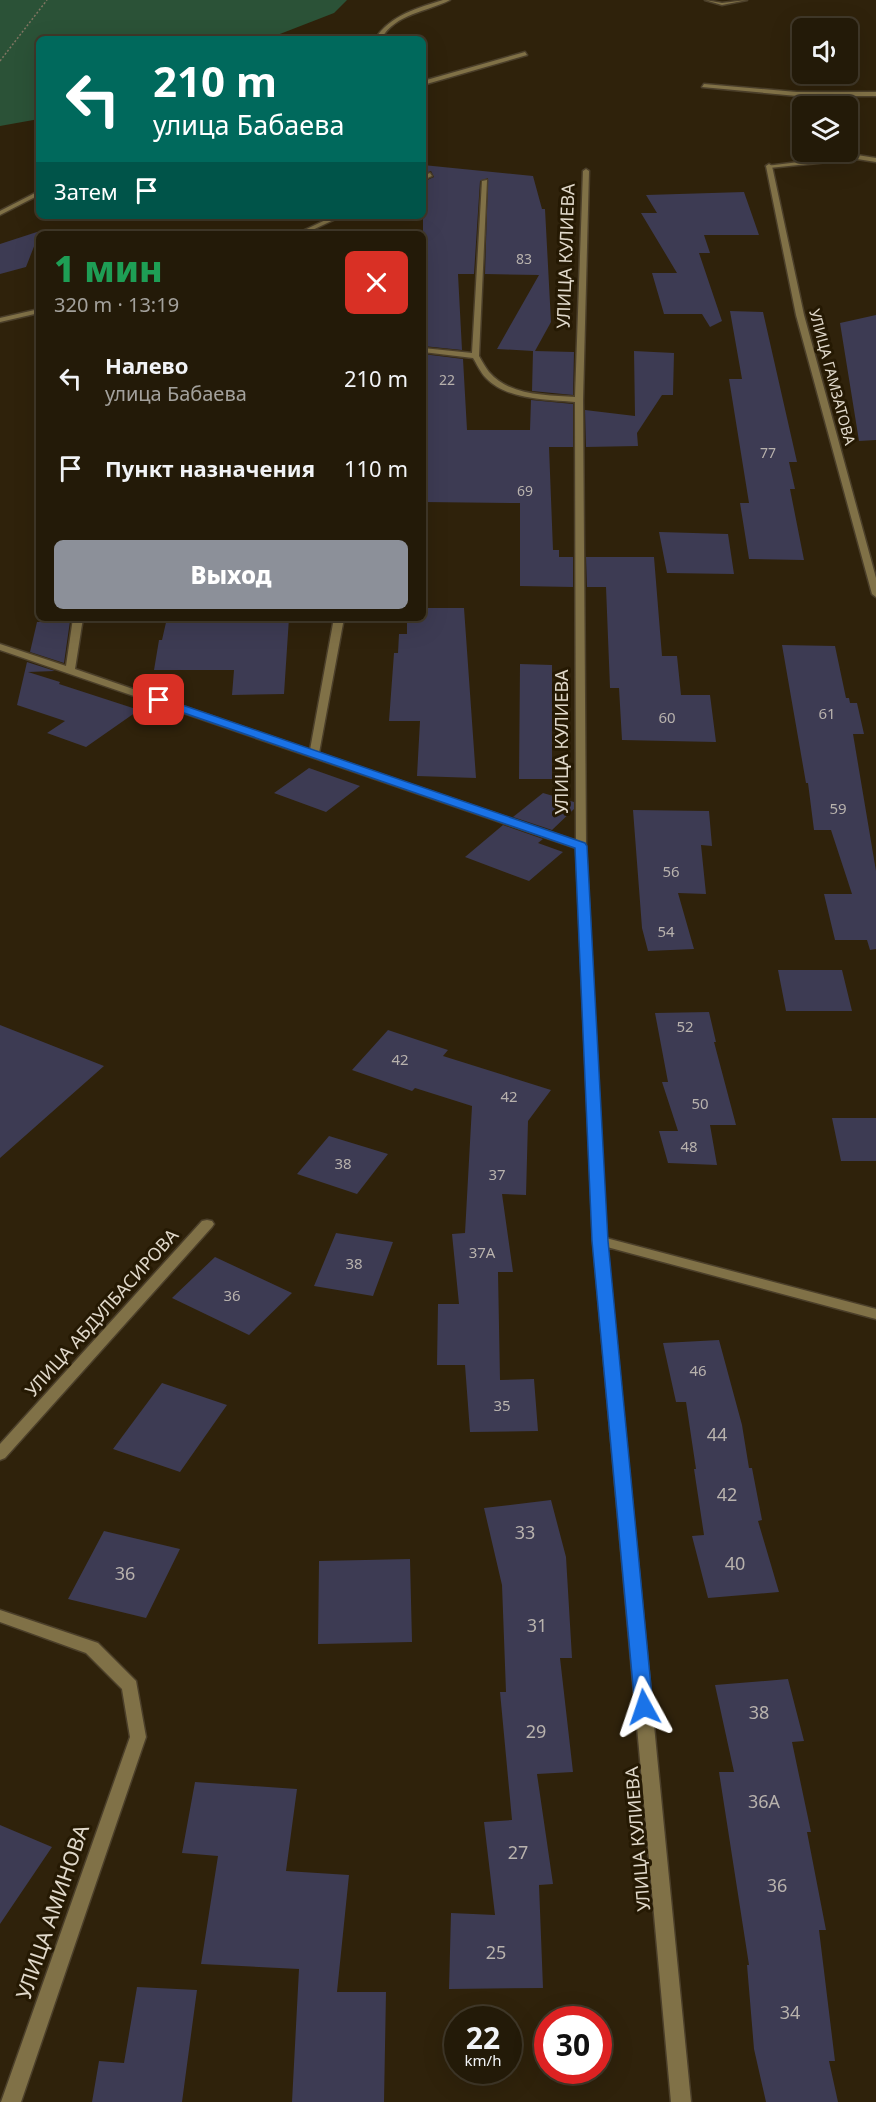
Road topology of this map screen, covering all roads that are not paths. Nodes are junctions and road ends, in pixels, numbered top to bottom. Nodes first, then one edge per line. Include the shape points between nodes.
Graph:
1 (448, 0) edge
2 (707, 0) edge
3 (746, 0) edge
4 (379, 36) edge
5 (525, 54) dead end
6 (426, 82) edge
7 (704, 86) dead end
8 (876, 94) edge
9 (876, 160) edge
10 (586, 171) dead end
11 (430, 175) dead end
12 (426, 177) edge
13 (485, 181) dead end
14 (36, 195) edge
15 (0, 213) edge
16 (332, 219) edge
17 (306, 231) edge
18 (36, 311) edge
19 (0, 320) edge
20 (426, 350) edge
21 (475, 356) junction
22 (579, 400) junction
23 (876, 594) edge
24 (78, 621) edge
25 (338, 621) edge
26 (0, 647) edge
27 (70, 670) junction
28 (314, 754) junction
29 (581, 846) junction
30 (207, 1224) dead end
31 (600, 1241) junction
32 (876, 1314) edge
33 (0, 1454) edge
34 (0, 1616) edge
35 (12, 2102) edge
36 (681, 2102) edge

1 - 4 street via 408,13
2 - 3 street via 734,4
5 - 6 street
7 - 8 street via 797,94
9 - 23 street, УЛИЦА ГАМЗАТОВА via 857,157 769,166 800,315
10 - 22 street, УЛИЦА КУЛИЕВА
11 - 12 street
13 - 21 street
14 - 15 street
16 - 17 street
18 - 19 street
20 - 21 street
21 - 22 street via 488,376 507,388
22 - 29 street, УЛИЦА КУЛИЕВА
24 - 27 street
25 - 28 street
26 - 27 street
27 - 28 street
28 - 29 street
29 - 31 street, УЛИЦА КУЛИЕВА
30 - 33 street, УЛИЦА АБДУЛБАСИРОВА
31 - 32 street
31 - 36 street, УЛИЦА КУЛИЕВА
34 - 35 street, УЛИЦА АМИНОВА via 92,1648 130,1686 138,1737

